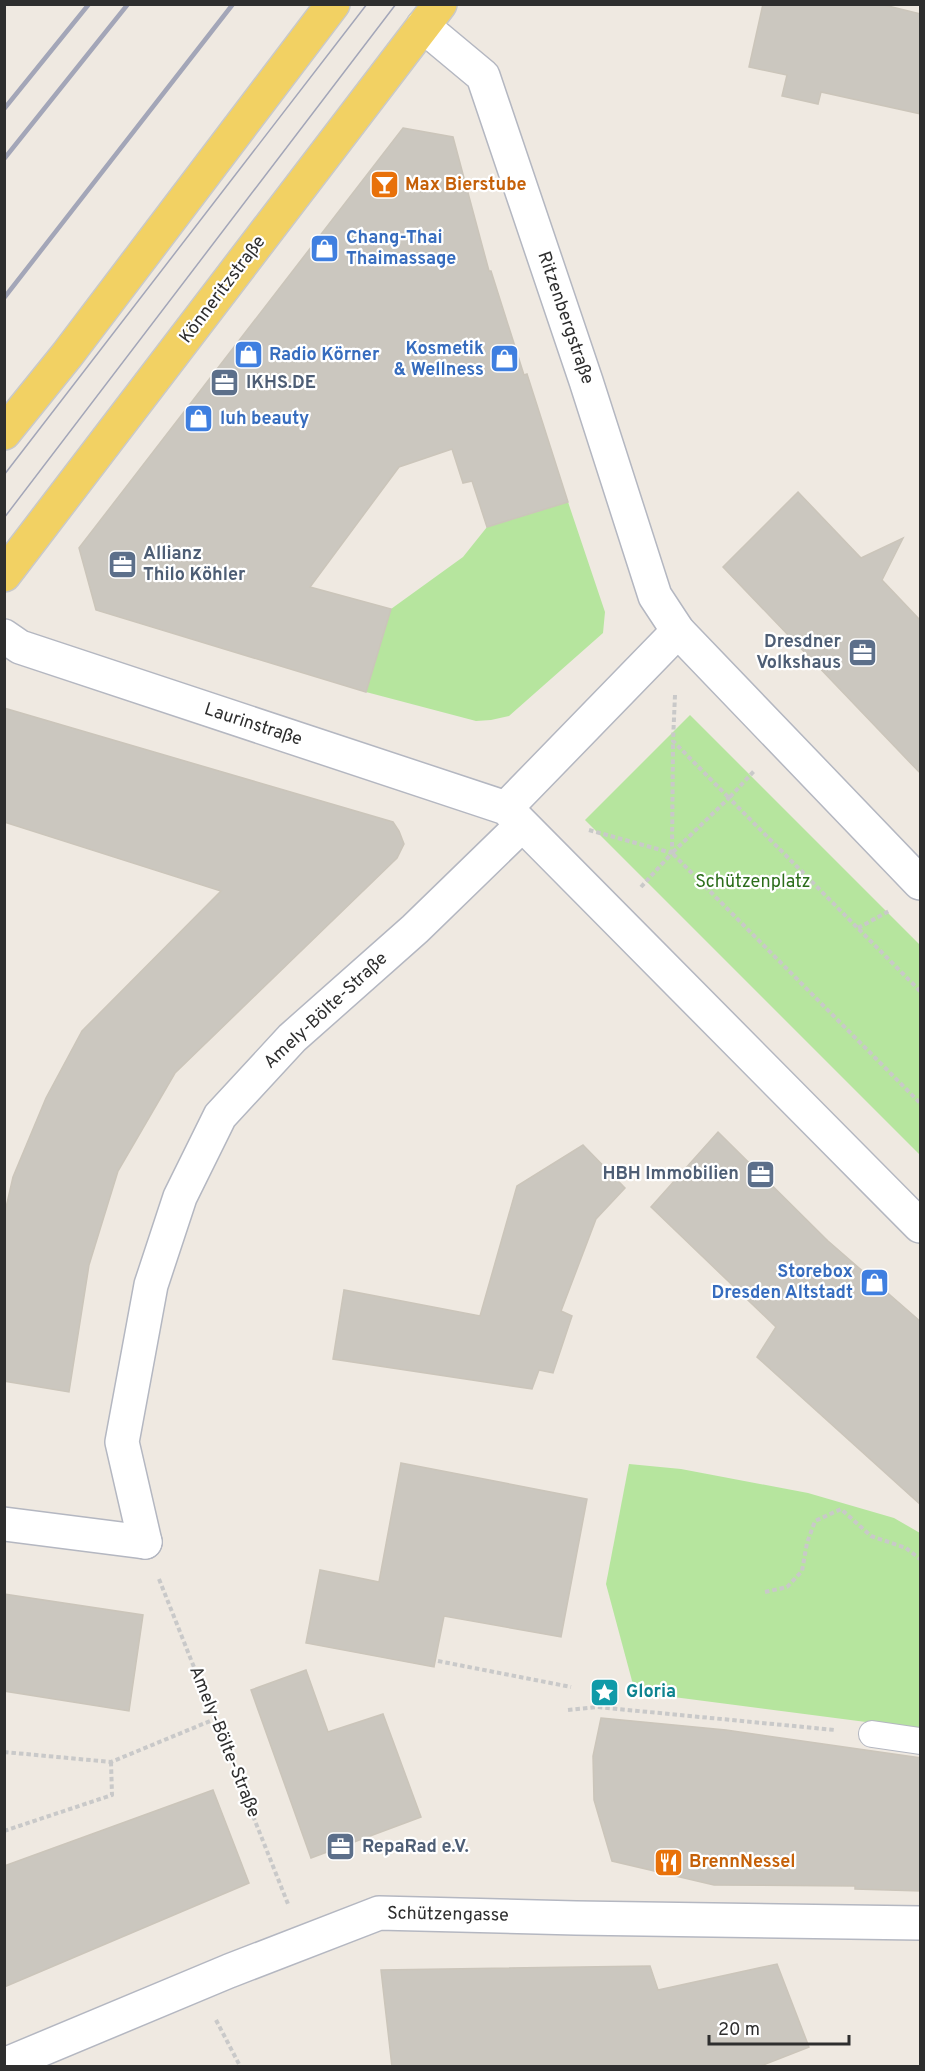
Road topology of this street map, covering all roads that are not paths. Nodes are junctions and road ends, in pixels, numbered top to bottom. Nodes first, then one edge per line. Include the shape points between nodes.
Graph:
1 (333, 4) edge
2 (432, 15) edge
3 (4, 434) edge
4 (4, 575) edge
5 (678, 631) junction
6 (4, 636) edge
7 (514, 816) junction
8 (921, 882) edge
9 (921, 1226) edge
10 (4, 1524) edge
11 (872, 1734) road end
12 (921, 1741) edge
13 (921, 1923) edge
14 (23, 2062) edge

1 - 3 main road
2 - 4 main road, Könneritzstraße
2 - 5 street, Ritzenbergstraße via 483,76 655,596
5 - 7 street
5 - 8 street
6 - 7 street, Laurinstraße via 20,647
7 - 9 street
7 - 10 street, Amely-Bölte-Straße via 415,929 292,1038 220,1116 180,1197 151,1284 122,1442 145,1542
11 - 12 lane
13 - 14 street, Schützengasse via 380,1913 197,1985

